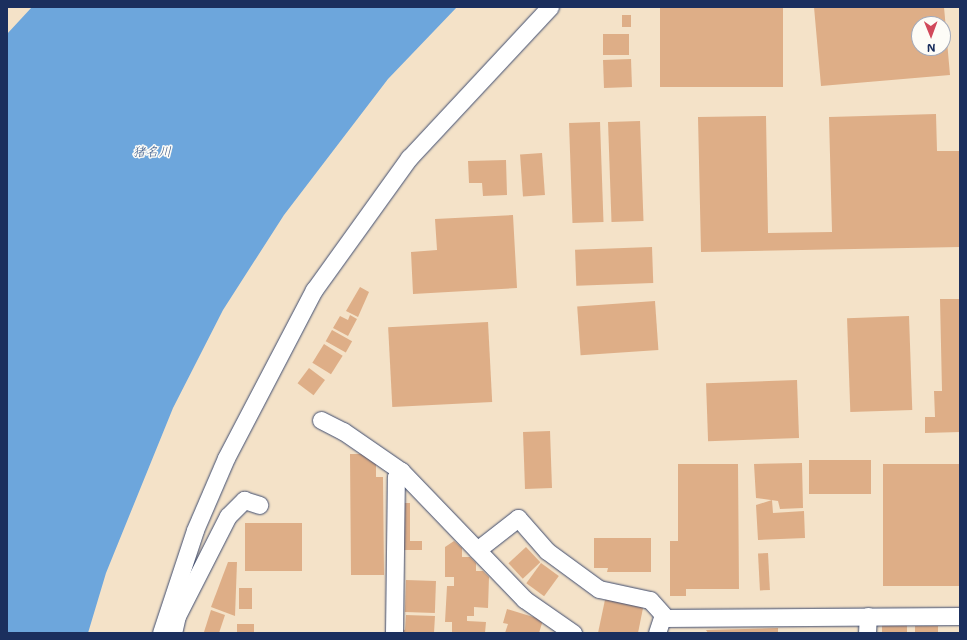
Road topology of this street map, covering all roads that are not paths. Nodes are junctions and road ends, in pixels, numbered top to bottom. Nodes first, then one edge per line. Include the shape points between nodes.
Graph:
1 (550, 7) edge
2 (321, 420) dead end
3 (401, 472) junction
4 (259, 505) dead end
5 (477, 550) junction
6 (960, 616) edge
7 (668, 623) edge
8 (867, 625) edge
9 (549, 626) edge
10 (168, 627) edge
11 (394, 633) edge
12 (573, 633) edge
13 (657, 633) edge

1 - 10 street via 517,38 409,158 314,290 226,458 196,530
2 - 3 street via 343,431
3 - 5 street
3 - 11 street via 396,477
4 - 10 street via 244,500 228,516
5 - 7 street via 518,518 547,551 599,589 650,600
5 - 9 street
6 - 8 street
7 - 8 street
7 - 13 street via 662,618
9 - 12 street

